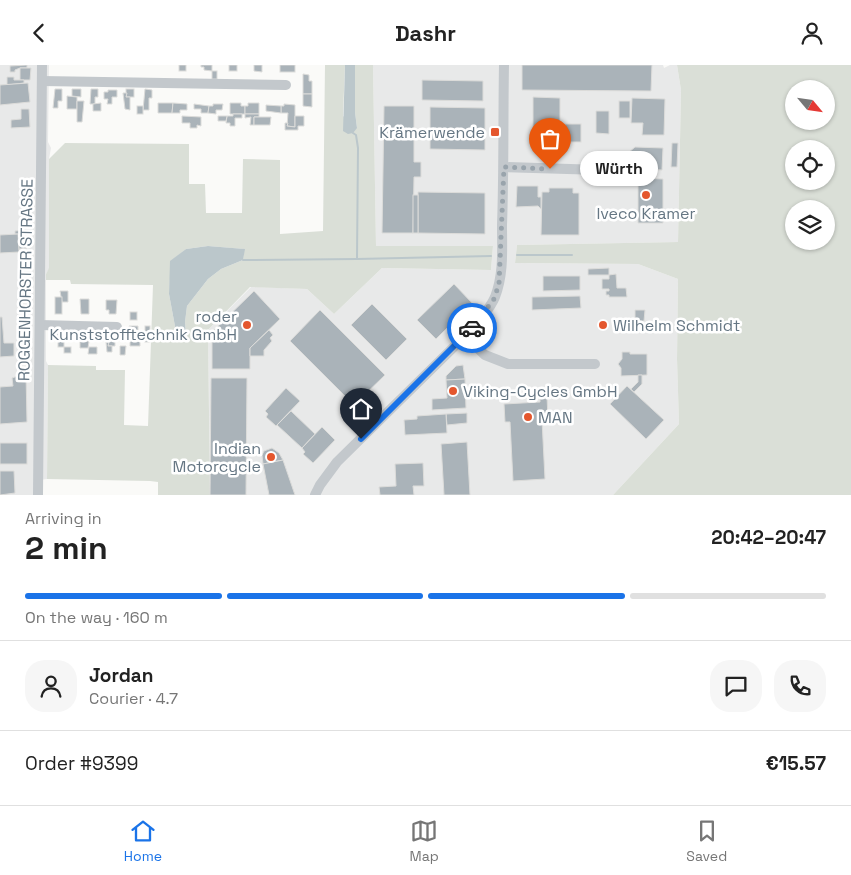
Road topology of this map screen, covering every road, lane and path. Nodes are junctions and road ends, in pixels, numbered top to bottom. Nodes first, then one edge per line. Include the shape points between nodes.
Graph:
1 (42, 65) edge
2 (504, 65) edge
3 (42, 81) junction
4 (286, 85) dead end
5 (504, 167) junction
6 (601, 170) dead end
7 (40, 325) junction
8 (117, 327) dead end
9 (465, 336) junction
10 (595, 364) dead end
11 (38, 495) edge
12 (315, 495) edge

1 - 3 street, ROGGENHORSTER STRASSE
2 - 5 street
3 - 4 street
3 - 7 street, ROGGENHORSTER STRASSE
5 - 6 street
5 - 9 street via 499,284 494,299
7 - 8 street
7 - 11 street, ROGGENHORSTER STRASSE
9 - 10 street via 485,355 508,364
9 - 12 street via 337,462

